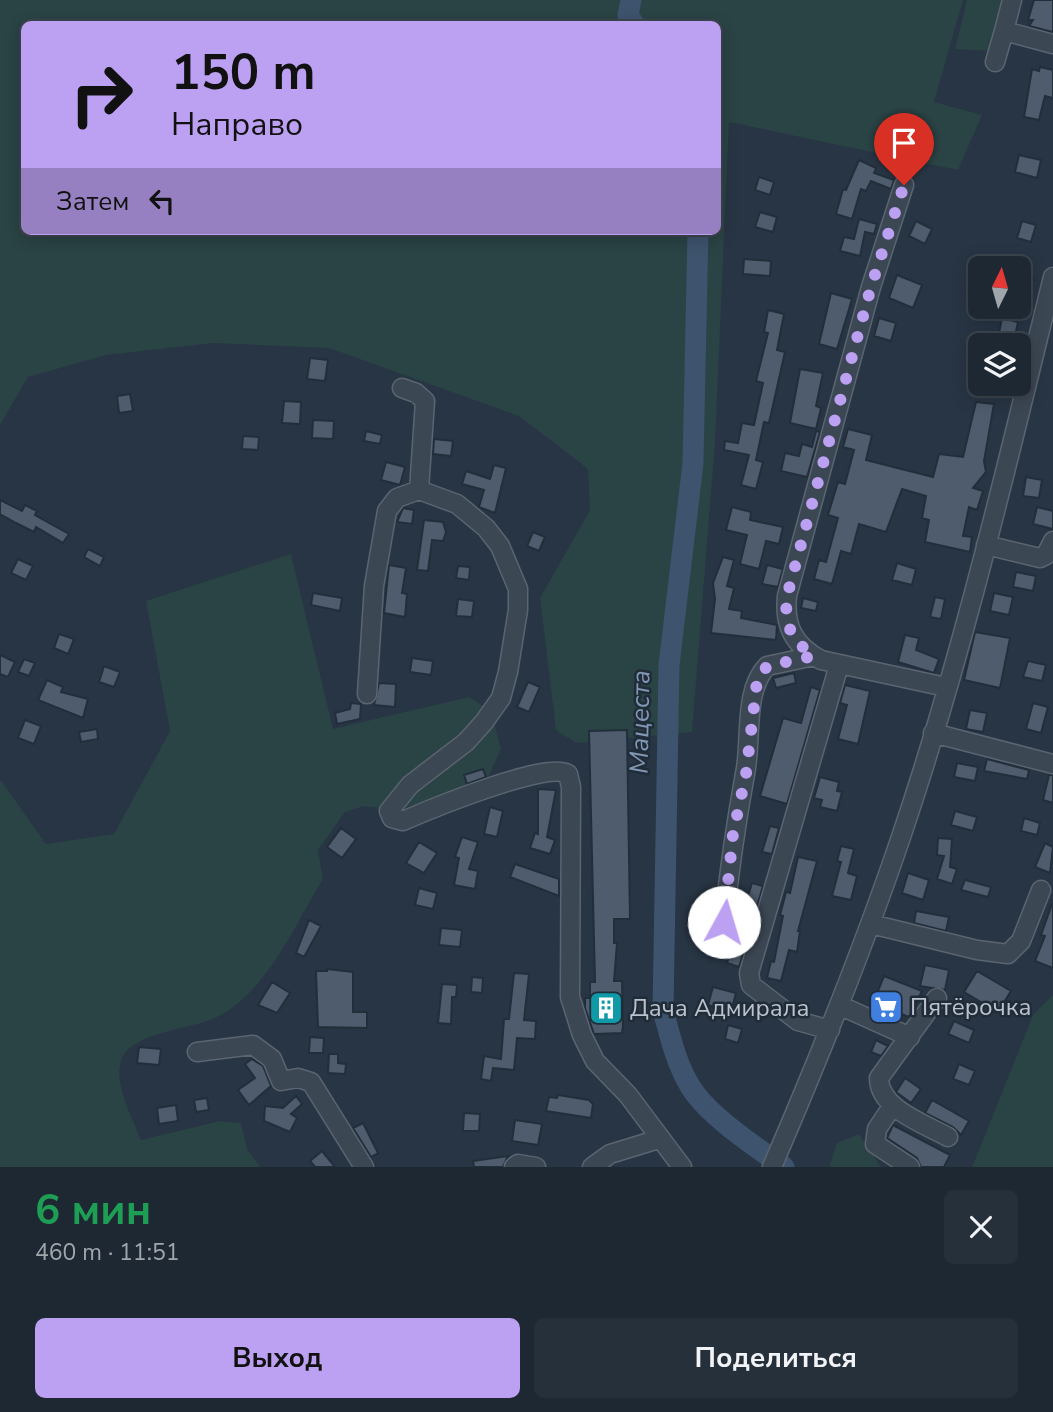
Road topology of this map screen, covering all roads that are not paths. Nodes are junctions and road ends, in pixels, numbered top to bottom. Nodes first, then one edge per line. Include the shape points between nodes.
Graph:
1 (1012, 0) edge
2 (1004, 31) junction
3 (1053, 44) edge
4 (995, 62) dead end
5 (904, 185) dead end
6 (1053, 277) edge
7 (402, 388) dead end
8 (419, 490) junction
9 (1053, 541) edge
10 (986, 545) junction
11 (814, 656) junction
12 (839, 666) junction
13 (946, 687) junction
14 (367, 694) dead end
15 (933, 733) junction
16 (1053, 764) edge
17 (1041, 890) dead end
18 (724, 922) dead end
19 (871, 924) junction
20 (937, 998) dead end
21 (841, 1006) junction
22 (830, 1030) junction
23 (910, 1037) junction
24 (197, 1052) dead end
25 (893, 1105) junction
26 (948, 1137) dead end
27 (659, 1139) junction
28 (364, 1167) edge
29 (513, 1167) edge
30 (536, 1167) edge
31 (593, 1167) edge
32 (682, 1167) edge
33 (772, 1167) edge
34 (910, 1167) edge

1 - 2 street
2 - 3 street
2 - 4 street
5 - 11 street via 871,287 787,596 788,631
6 - 10 street
7 - 8 street via 425,401
8 - 14 street via 397,498 387,511 374,586
8 - 27 street via 457,504 486,528 500,546 518,589 518,610 501,698 466,742 410,785 389,811 392,818 403,821 517,777 557,769 568,774 570,997 595,1061 628,1095
9 - 10 street via 1040,558
10 - 13 street
11 - 12 street
11 - 18 street via 767,666 757,681
12 - 13 street
12 - 22 street via 749,973 751,985 798,1021
13 - 15 street
15 - 16 street
15 - 19 street
17 - 19 street via 1021,941 1008,954 987,953
19 - 21 street
20 - 23 street
21 - 22 street
21 - 23 street
22 - 33 street
23 - 25 street via 879,1078 880,1090
24 - 28 street via 253,1045 272,1059 281,1081 298,1078 311,1082
25 - 26 street
25 - 34 street via 877,1129 875,1144
27 - 31 street via 610,1154
27 - 32 street
29 - 30 street

